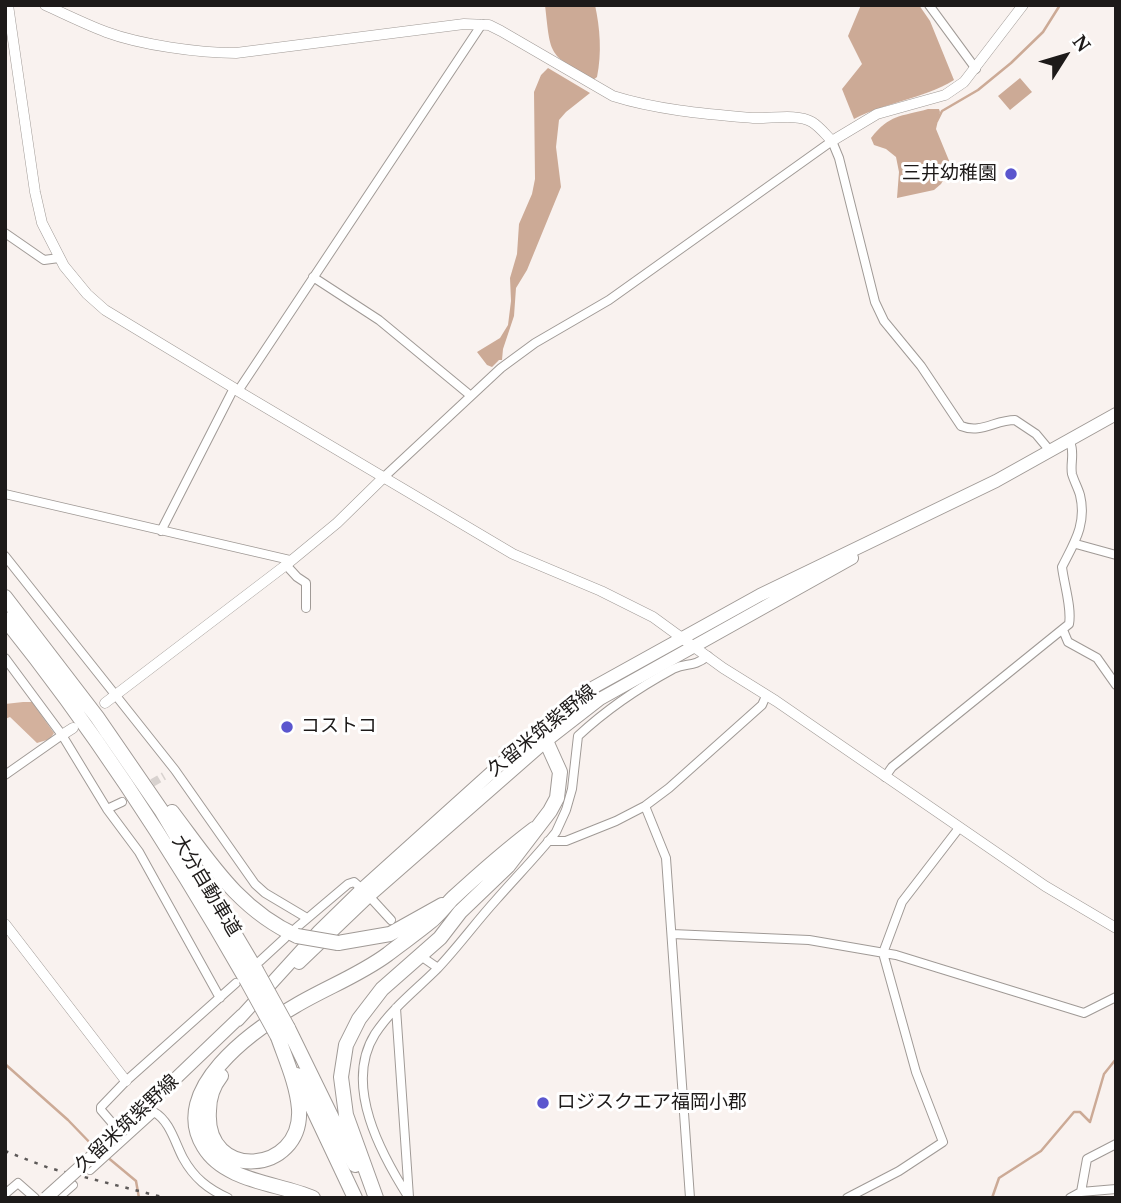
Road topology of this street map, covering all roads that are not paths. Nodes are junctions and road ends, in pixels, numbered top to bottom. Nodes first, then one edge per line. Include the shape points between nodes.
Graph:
1 (8, 5) edge
2 (45, 5) edge
3 (929, 5) edge
4 (1023, 5) edge
5 (482, 24) junction
6 (976, 69) junction
7 (832, 141) junction
8 (5, 233) edge
9 (59, 258) junction
10 (313, 277) junction
11 (236, 389) junction
12 (471, 396) junction
13 (1116, 415) edge
14 (1070, 442) junction
15 (1051, 452) junction
16 (384, 477) junction
17 (5, 494) edge
18 (160, 531) junction
19 (1076, 544) junction
20 (1116, 555) edge
21 (5, 556) edge
22 (288, 562) junction
23 (5, 597) edge
24 (306, 608) dead end
25 (5, 618) edge
26 (1063, 630) junction
27 (686, 641) junction
28 (708, 656) junction
29 (5, 658) edge
30 (1116, 685) edge
31 (766, 696) junction
32 (109, 699) junction
33 (97, 717) junction
34 (543, 726) junction
35 (73, 727) dead end
36 (62, 735) junction
37 (546, 741) junction
38 (175, 770) junction
39 (5, 775) edge
40 (164, 776) tunnel mouth
41 (885, 777) junction
42 (122, 802) dead end
43 (645, 806) junction
44 (107, 809) junction
45 (959, 828) junction
46 (548, 841) junction
47 (366, 893) junction
48 (455, 907) junction
49 (307, 918) junction
50 (391, 920) dead end
51 (5, 924) edge
52 (1116, 928) edge
53 (293, 934) junction
54 (672, 934) junction
55 (883, 953) junction
56 (425, 959) dead end
57 (438, 968) junction
58 (250, 973) junction
59 (220, 998) junction
60 (1116, 998) edge
61 (396, 1008) junction
62 (283, 1032) junction
63 (126, 1081) junction
64 (126, 1132) junction
65 (1116, 1144) edge
66 (90, 1170) dead end
67 (5, 1181) edge
68 (73, 1185) dead end
69 (14, 1186) junction
70 (1116, 1189) edge
71 (1081, 1192) junction
72 (5, 1194) edge
73 (35, 1198) edge
74 (46, 1198) edge
75 (58, 1198) edge
76 (228, 1198) edge
77 (313, 1198) edge
78 (355, 1198) edge
79 (369, 1198) edge
80 (376, 1198) edge
81 (409, 1198) edge
82 (690, 1198) edge
83 (847, 1198) edge
84 (1070, 1198) edge

1 - 9 street via 35,191 42,223
2 - 5 street via 107,33 220,53
3 - 6 street
4 - 6 street
5 - 7 street via 613,96 709,113 800,118 812,122
5 - 10 street
6 - 7 street via 945,95 877,114
7 - 12 street via 619,293 535,343
7 - 15 street via 874,302 884,321 961,426 979,429 1015,420
8 - 9 street via 44,260
9 - 11 street via 105,310
10 - 11 street
10 - 12 street via 379,320
11 - 16 street
11 - 18 street
12 - 16 street
13 - 14 main road, 久留米筑紫野線
14 - 15 main road, 久留米筑紫野線
14 - 19 street via 1074,456 1071,471 1082,510
15 - 27 main road, 久留米筑紫野線 via 760,595
16 - 22 street
16 - 27 street via 513,554 622,600
17 - 18 street
18 - 22 street
19 - 20 street
19 - 26 street via 1062,567 1070,619
21 - 32 street
22 - 24 street via 306,583
22 - 32 street
23 - 33 highway, 大分自動車道
25 - 58 highway, 大分自動車道 via 143,808
26 - 30 street via 1068,642 1097,658
26 - 41 street
27 - 28 street
27 - 34 main road, 久留米筑紫野線 via 594,687
27 - 37 main road, 久留米筑紫野線
28 - 31 street
28 - 46 street via 692,666 681,665 633,692 578,736 566,810
29 - 36 street
31 - 41 street
31 - 43 street via 762,705
32 - 38 street
33 - 53 highway via 228,885 268,921
33 - 58 highway, 大分自動車道 via 161,810
34 - 37 highway
34 - 47 main road, 久留米筑紫野線
35 - 36 street
36 - 39 street
36 - 44 street
37 - 47 main road, 久留米筑紫野線
37 - 48 highway via 561,780 553,804 508,866
38 - 40 street
38 - 49 street via 256,884
41 - 45 street
42 - 44 street
43 - 46 street via 566,841
43 - 54 street via 666,858
44 - 59 street via 139,852
45 - 52 street
45 - 55 street via 902,902
46 - 57 street
47 - 49 street via 354,882 348,884
47 - 50 street
47 - 64 main road, 久留米筑紫野線 via 309,941
48 - 53 highway, bridge via 390,934 338,943
48 - 62 highway via 373,972 298,1012 244,1051 218,1079 209,1098 213,1141 241,1162 261,1162 281,1152 295,1135 299,1111
48 - 77 highway via 376,963 293,1006 246,1040 216,1068 201,1091 195,1114 197,1132 216,1161 233,1172
48 - 80 highway via 440,938 382,989 346,1045 341,1077 346,1115
49 - 53 street
51 - 63 street
53 - 58 street
54 - 55 street via 809,940
54 - 82 street
55 - 60 street via 1084,1013
55 - 83 street via 916,1072 943,1142
56 - 57 street
57 - 61 street
58 - 59 street
58 - 62 highway, 大分自動車道, bridge
59 - 63 street
61 - 81 street
61 - 81 street via 368,1049 366,1111
62 - 78 highway, 大分自動車道
62 - 79 highway, 大分自動車道 via 339,1131
63 - 64 street via 101,1107
64 - 66 street
64 - 74 main road, 久留米筑紫野線, bridge
64 - 76 street via 154,1112 166,1123 202,1184
65 - 71 street via 1087,1159
67 - 69 street
68 - 75 street
69 - 72 street
69 - 73 street via 18,1183
70 - 71 street
71 - 84 street

